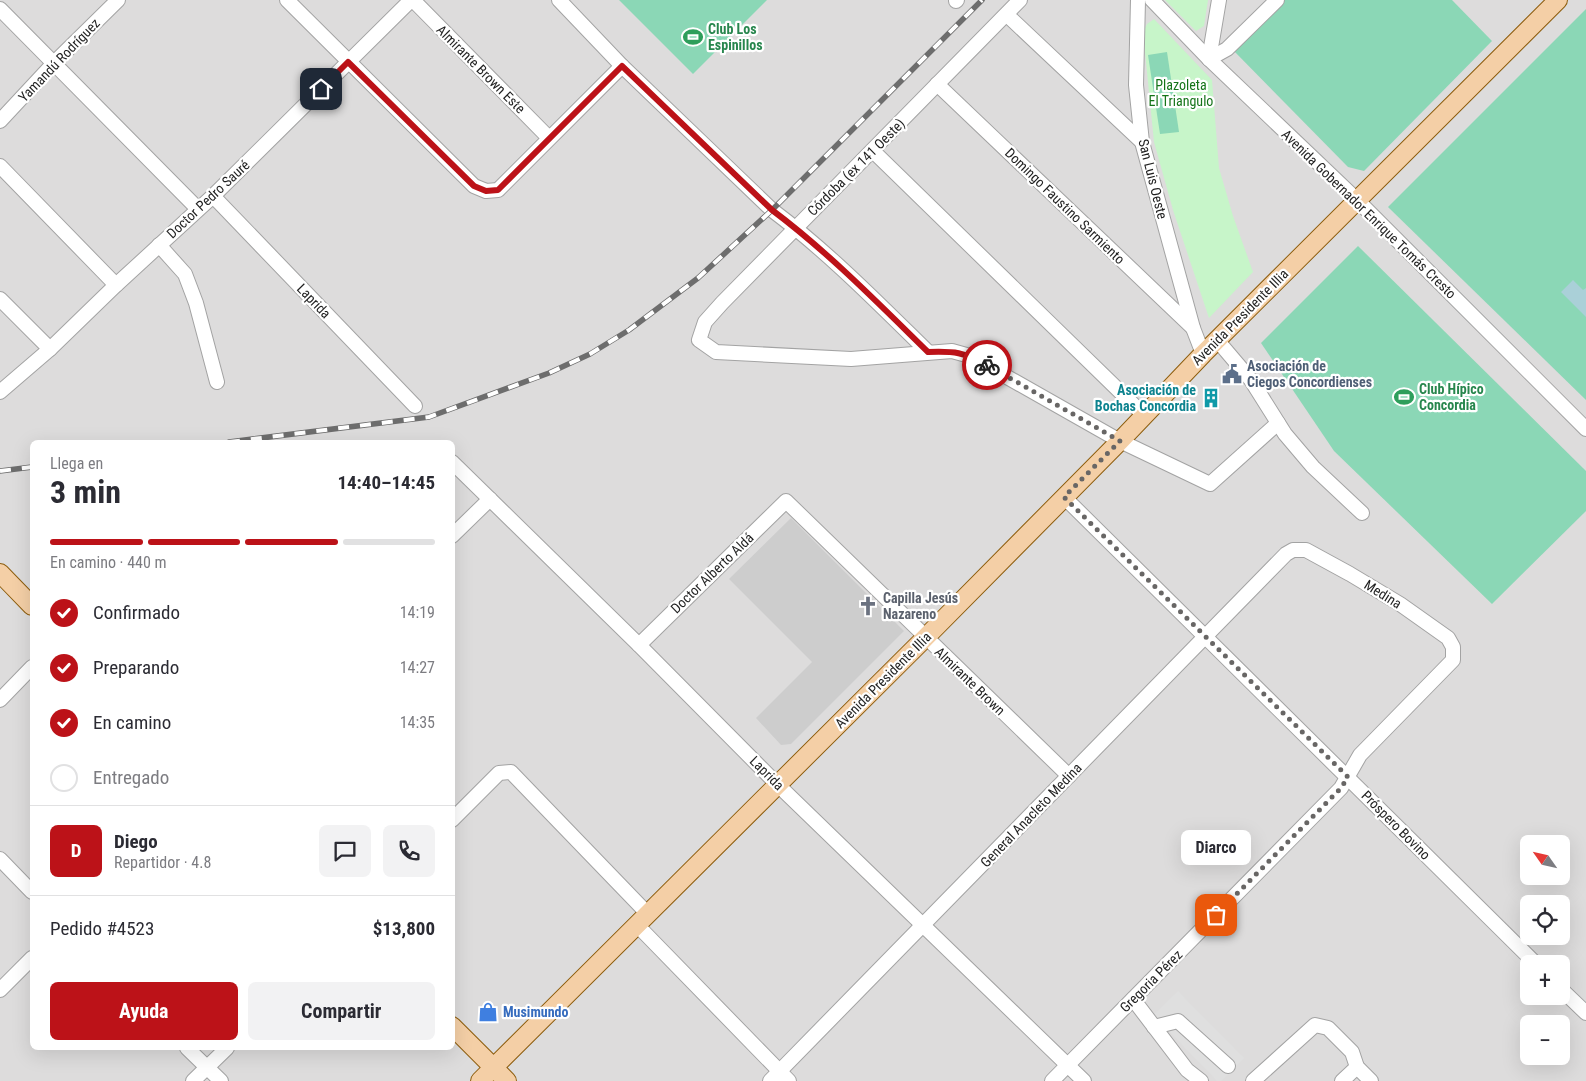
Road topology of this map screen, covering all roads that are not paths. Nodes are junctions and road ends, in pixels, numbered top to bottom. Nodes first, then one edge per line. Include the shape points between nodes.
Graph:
1 (118, 0) edge
2 (287, 0) edge
3 (412, 0) edge
4 (559, 0) edge
5 (1020, 0) edge
6 (1138, 0) edge
7 (1152, 0) edge
8 (1219, 0) edge
9 (1277, 0) edge
10 (1558, 0) edge
11 (0, 9) edge
12 (1006, 15) junction
13 (1209, 60) junction
14 (348, 62) junction
15 (54, 63) junction
16 (622, 66) junction
17 (937, 84) junction
18 (0, 121) edge
19 (549, 138) junction
20 (1142, 142) junction
21 (873, 151) junction
22 (0, 166) edge
23 (213, 196) junction
24 (1357, 200) junction
25 (198, 209) junction
26 (796, 228) junction
27 (159, 245) junction
28 (116, 285) junction
29 (0, 299) edge
30 (1193, 328) junction
31 (1217, 340) junction
32 (50, 349) junction
33 (928, 352) junction
34 (1203, 354) junction
35 (217, 382) dead end
36 (0, 392) edge
37 (415, 406) dead end
38 (1144, 416) junction
39 (1278, 423) junction
40 (1586, 429) edge
41 (1120, 441) junction
42 (455, 465) edge
43 (1064, 497) junction
44 (490, 499) junction
45 (786, 501) joint
46 (1362, 513) dead end
47 (455, 533) edge
48 (1293, 550) joint
49 (0, 573) edge
50 (30, 604) edge
51 (1205, 637) junction
52 (925, 638) junction
53 (639, 645) junction
54 (1452, 660) joint
55 (30, 669) edge
56 (0, 700) edge
57 (1069, 776) junction
58 (1348, 777) junction
59 (778, 785) junction
60 (455, 817) edge
61 (0, 859) edge
62 (30, 890) edge
63 (642, 919) junction
64 (923, 926) junction
65 (1527, 955) edge
66 (30, 960) edge
67 (0, 990) edge
68 (1570, 998) edge
69 (1133, 999) junction
70 (1586, 1013) edge
71 (1154, 1027) junction
72 (455, 1029) edge
73 (189, 1050) edge
74 (225, 1050) edge
75 (1068, 1065) junction
76 (1228, 1066) dead end
77 (494, 1067) junction
78 (1357, 1067) junction
79 (207, 1068) junction
80 (1184, 1075) edge
81 (780, 1078) edge
82 (193, 1081) edge
83 (221, 1081) edge
84 (480, 1081) edge
85 (507, 1081) edge
86 (1052, 1081) edge
87 (1084, 1081) edge
88 (1202, 1081) edge
89 (1253, 1081) edge
90 (1342, 1081) edge
91 (1371, 1081) edge

1 - 15 street, Yamandú Rodríguez
2 - 14 street
3 - 14 street, Doctor Pedro Sauré
3 - 19 street, Almirante Brown Este
4 - 16 street
5 - 12 street, Córdoba (ex 141 Oeste)
6 - 20 street, San Luis Oeste via 1136,85
7 - 13 street, Avenida Gobernador Enrique Tomás Cresto
8 - 13 street
9 - 13 street via 1227,49
10 - 24 main road, Avenida Presidente Illia
11 - 15 street
12 - 17 street, Córdoba (ex 141 Oeste)
12 - 20 street
13 - 24 street, Avenida Gobernador Enrique Tomás Cresto
14 - 19 street via 474,186 486,191 498,190
14 - 23 street, Doctor Pedro Sauré
15 - 18 street, Yamandú Rodríguez
15 - 25 street
16 - 19 street
16 - 26 street via 772,210
17 - 21 street, Córdoba (ex 141 Oeste)
17 - 30 street, Domingo Faustino Sarmiento
20 - 30 street, San Luis Oeste
21 - 26 street, Córdoba (ex 141 Oeste)
21 - 38 street
22 - 28 street
23 - 25 street, Doctor Pedro Sauré
23 - 37 street, Laprida
24 - 31 main road, Avenida Presidente Illia
24 - 40 street, Avenida Gobernador Enrique Tomás Cresto
25 - 27 street, Doctor Pedro Sauré
26 - 33 street
26 - 33 street, Córdoba (ex 141 Oeste) via 704,322 699,340 716,352 851,360
27 - 28 street, Doctor Pedro Sauré
27 - 35 street via 185,274
28 - 32 street, Doctor Pedro Sauré
29 - 32 street
30 - 34 street, San Luis Oeste
31 - 34 main road, Avenida Presidente Illia
31 - 39 street via 1251,380
32 - 36 street, Doctor Pedro Sauré
33 - 41 street via 952,351 970,356
34 - 38 main road, Avenida Presidente Illia
38 - 41 main road, Avenida Presidente Illia
39 - 41 street via 1210,484
39 - 46 street via 1313,466
41 - 43 main road, Avenida Presidente Illia
42 - 44 street, Laprida
43 - 51 street, Próspero Bovino
43 - 52 main road, Avenida Presidente Illia
44 - 47 street
44 - 53 street, Laprida
45 - 52 street, Almirante Brown
45 - 53 street, Doctor Alberto Aldá
48 - 51 street, General Anacleto Medina
48 - 54 street, Medina via 1306,550 1423,620 1448,638 1454,647
49 - 50 main road
51 - 57 street, General Anacleto Medina
51 - 58 street, Próspero Bovino
52 - 57 street, Almirante Brown
52 - 59 main road, Avenida Presidente Illia
53 - 59 street, Laprida
54 - 58 street, Gregoria Pérez via 1360,755
55 - 56 street
57 - 64 street, General Anacleto Medina
58 - 65 street, Próspero Bovino
58 - 69 street, Gregoria Pérez via 1341,788
59 - 63 main road, Avenida Presidente Illia
59 - 64 street, Laprida
60 - 63 street via 499,773 511,772
61 - 62 street
63 - 77 main road, Avenida Presidente Illia
63 - 81 street
64 - 75 street, Laprida
64 - 81 street, General Anacleto Medina
66 - 67 street
68 - 70 street
69 - 71 street
69 - 75 street, Gregoria Pérez
71 - 76 street via 1178,1021
71 - 80 street
72 - 77 main road
73 - 79 street
74 - 79 street
75 - 86 street, Gregoria Pérez
75 - 87 street, Laprida
77 - 84 main road, Avenida Presidente Illia
77 - 85 main road
78 - 89 street via 1352,1052 1328,1028 1315,1025
78 - 90 street
78 - 91 street
79 - 82 street
79 - 83 street
80 - 88 street

